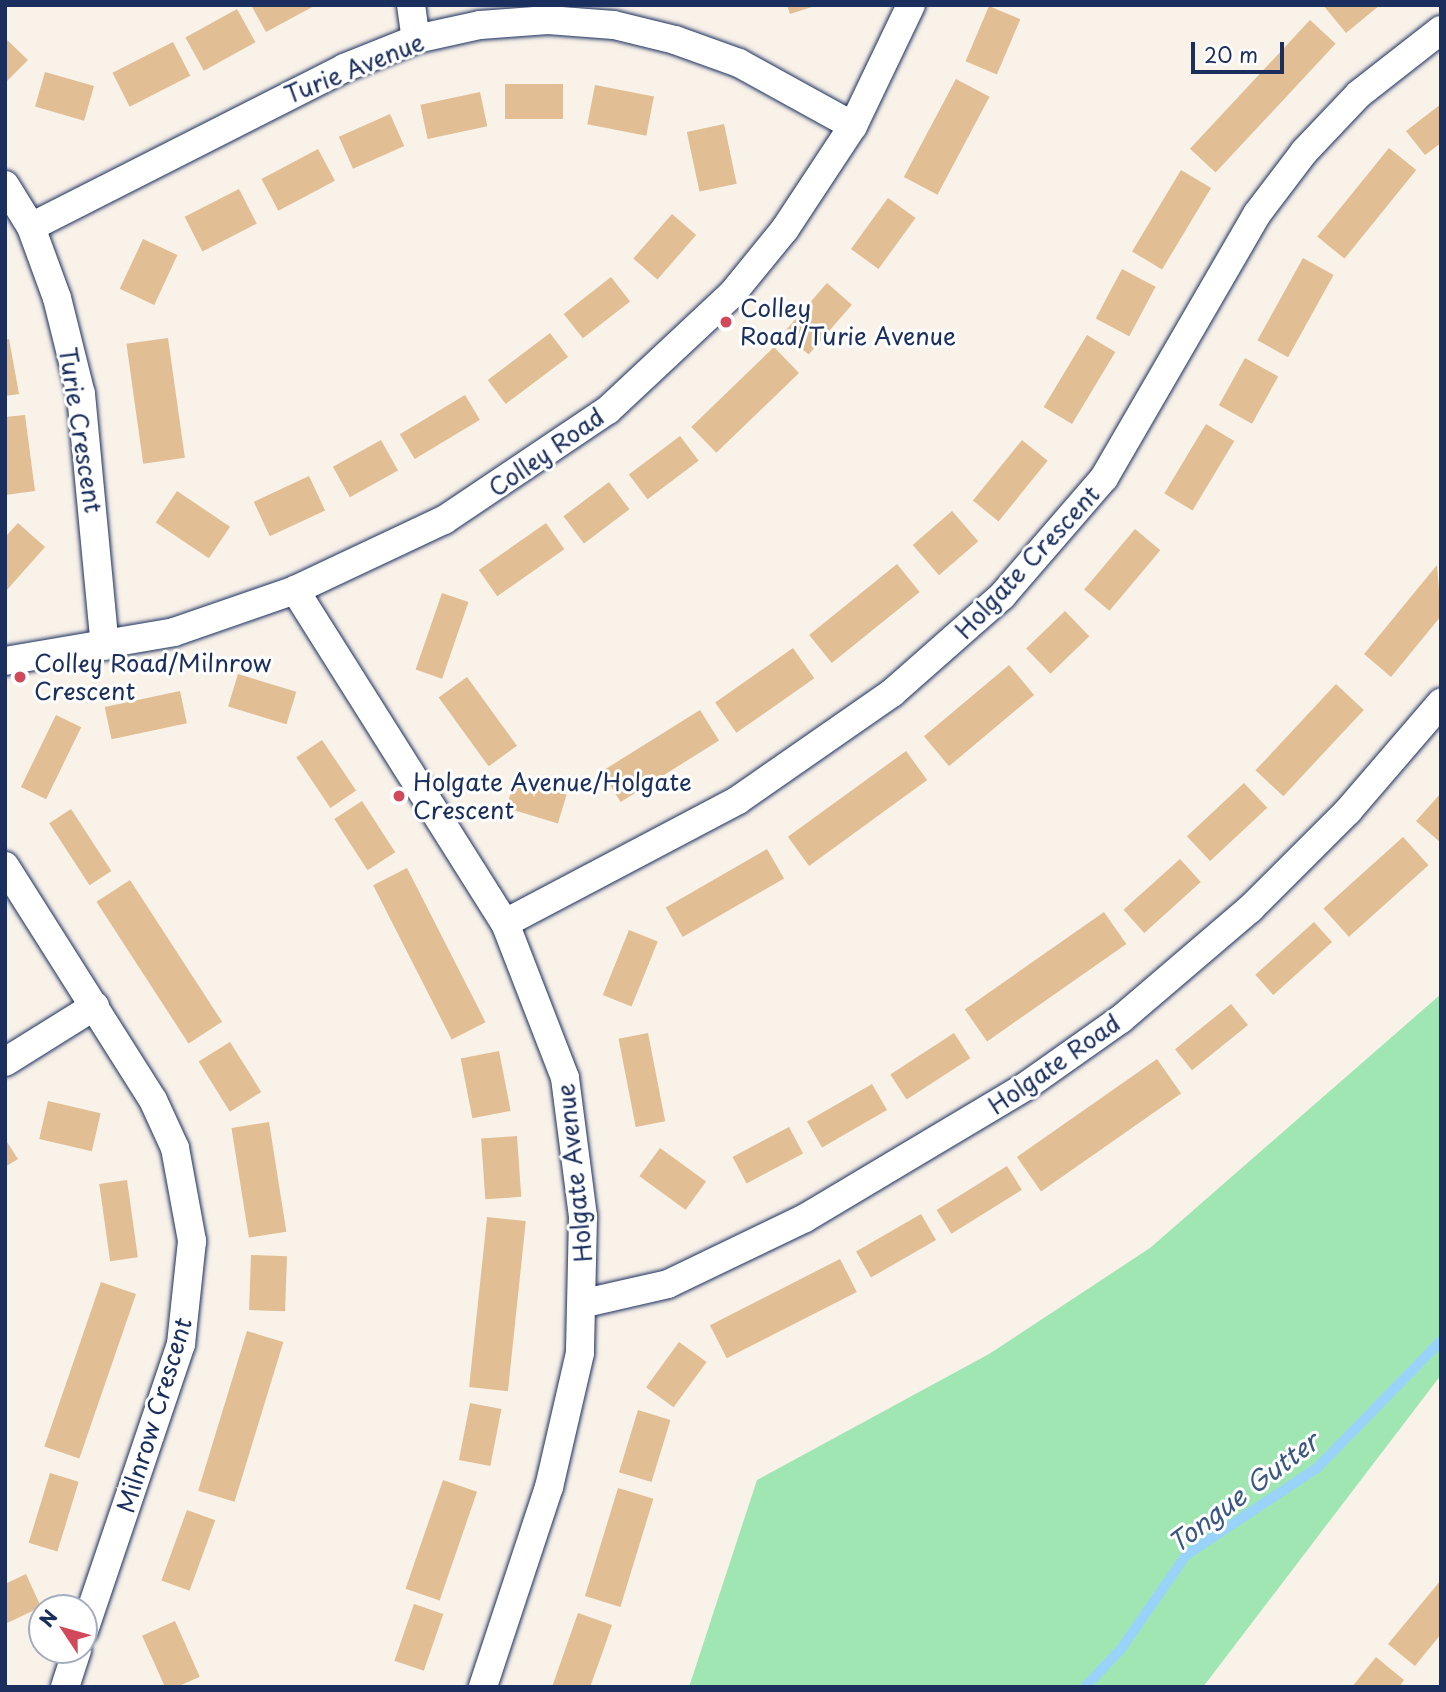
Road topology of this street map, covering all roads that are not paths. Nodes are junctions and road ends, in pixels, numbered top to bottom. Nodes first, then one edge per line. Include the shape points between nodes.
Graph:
1 (411, 5) edge
2 (911, 5) edge
3 (1441, 30) edge
4 (416, 39) junction
5 (853, 125) junction
6 (5, 185) edge
7 (31, 227) junction
8 (295, 590) junction
9 (106, 646) junction
10 (5, 662) edge
11 (1441, 703) edge
12 (5, 866) edge
13 (505, 923) junction
14 (95, 1006) junction
15 (5, 1062) edge
16 (585, 1303) junction
17 (96, 1594) edge
18 (72, 1664) edge
19 (65, 1687) edge
20 (483, 1687) edge

1 - 4 street
2 - 5 street, Colley Road
3 - 13 street, Holgate Crescent via 1359,94 1256,214 1104,478 1003,596 892,693 738,800
4 - 5 street, Turie Avenue via 535,21 614,25 739,63
4 - 7 street, Turie Avenue via 264,106
5 - 8 street, Colley Road via 823,177 732,294 608,410 444,520
6 - 7 street, Turie Crescent
7 - 9 street, Turie Crescent via 81,394
8 - 9 street, Colley Road via 174,632
8 - 13 street, Holgate Avenue
9 - 10 street, Colley Road
11 - 16 street, Holgate Road via 1348,811 1250,909 1121,1018 1026,1086 805,1218 668,1284
12 - 14 street, Milnrow Crescent
13 - 16 street, Holgate Avenue via 565,1078 583,1217
14 - 15 street
14 - 17 street, Milnrow Crescent via 175,1148 192,1241 181,1344
16 - 20 street, Holgate Avenue via 549,1487
18 - 19 street

